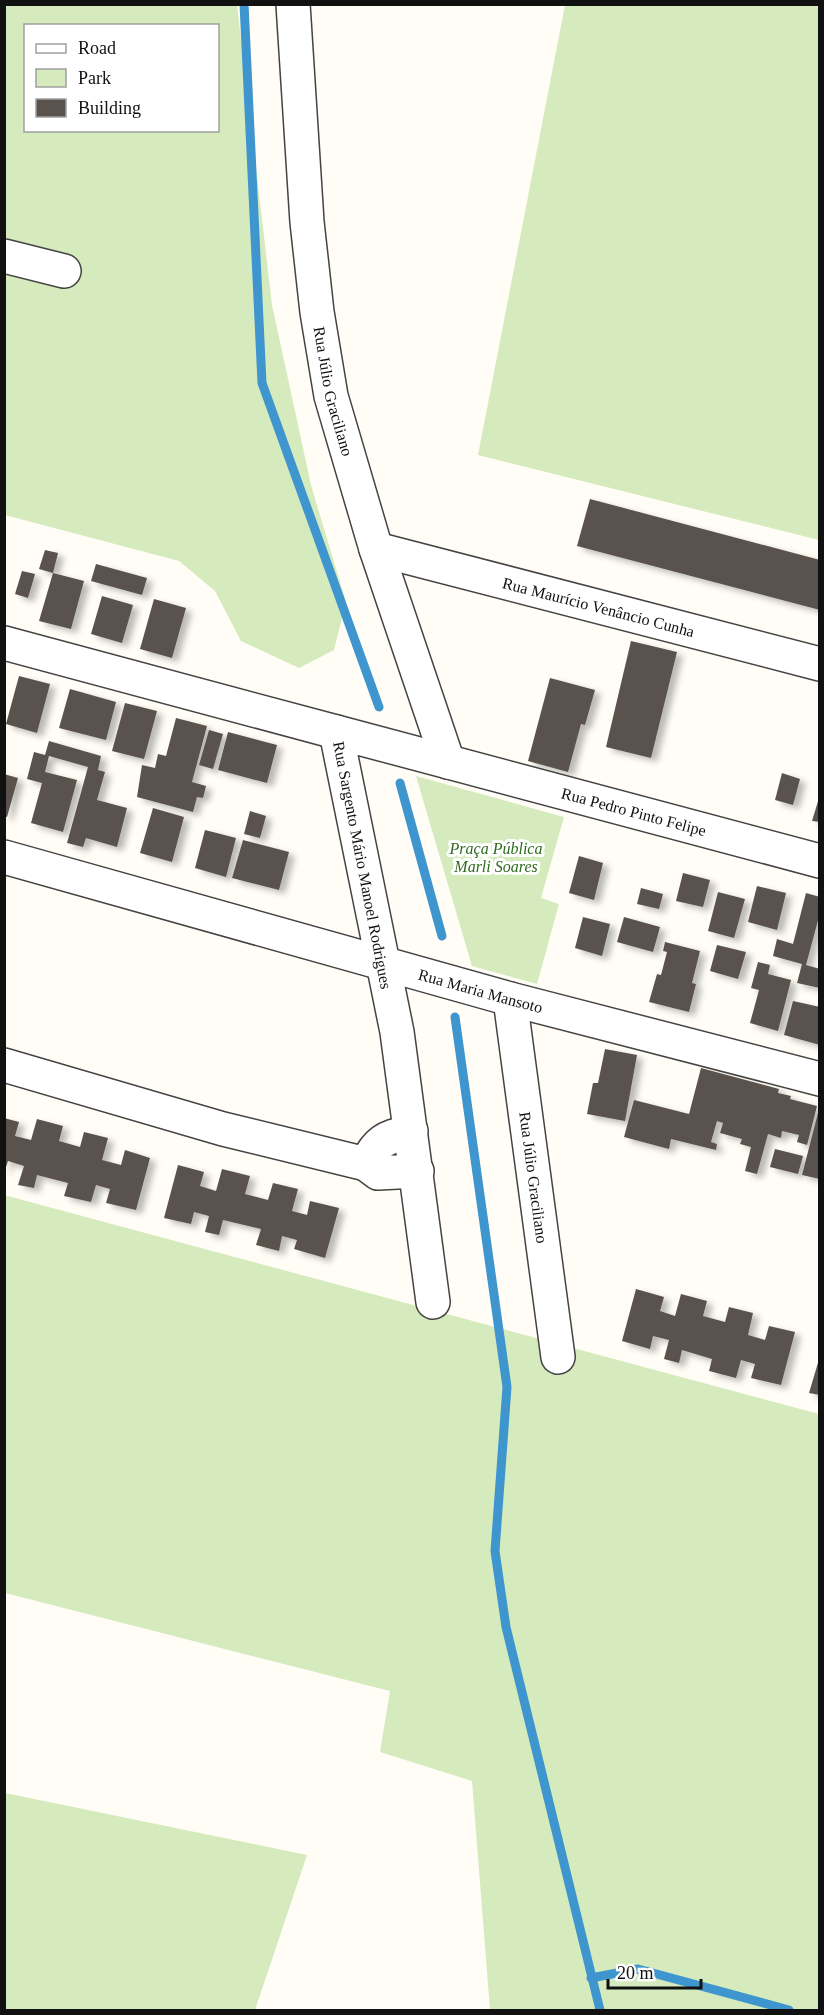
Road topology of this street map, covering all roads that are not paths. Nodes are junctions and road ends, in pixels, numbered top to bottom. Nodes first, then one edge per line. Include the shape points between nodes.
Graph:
1 (293, 4) edge
2 (4, 256) edge
3 (64, 271) dead end
4 (376, 549) junction
5 (4, 643) edge
6 (819, 664) edge
7 (336, 732) junction
8 (448, 762) junction
9 (4, 856) edge
10 (819, 861) edge
11 (383, 963) junction
12 (510, 999) junction
13 (4, 1065) edge
14 (819, 1079) edge
15 (411, 1131) junction
16 (366, 1164) junction
17 (417, 1171) junction
18 (434, 1302) dead end
19 (558, 1357) dead end

1 - 4 street, Rua Júlio Graciliano via 317,312 331,396
2 - 3 street
4 - 6 street, Rua Maurício Venâncio Cunha
4 - 8 street, Rua Júlio Graciliano
5 - 7 street, Rua Sargento Mário Manoel Rodrigues
7 - 8 street, Rua Pedro Pinto Felipe
7 - 11 street, Rua Sargento Mário Manoel Rodrigues
8 - 10 street, Rua Pedro Pinto Felipe
9 - 11 street, Rua Maria Mansoto
11 - 12 street, Rua Maria Mansoto
11 - 15 street, Rua Sargento Mário Manoel Rodrigues
12 - 14 street, Rua Maria Mansoto
12 - 19 street, Rua Júlio Graciliano
13 - 16 street via 223,1129
15 - 16 street via 378,1144
15 - 17 street, Rua Sargento Mário Manoel Rodrigues
16 - 17 street via 378,1173
17 - 18 street, Rua Sargento Mário Manoel Rodrigues

